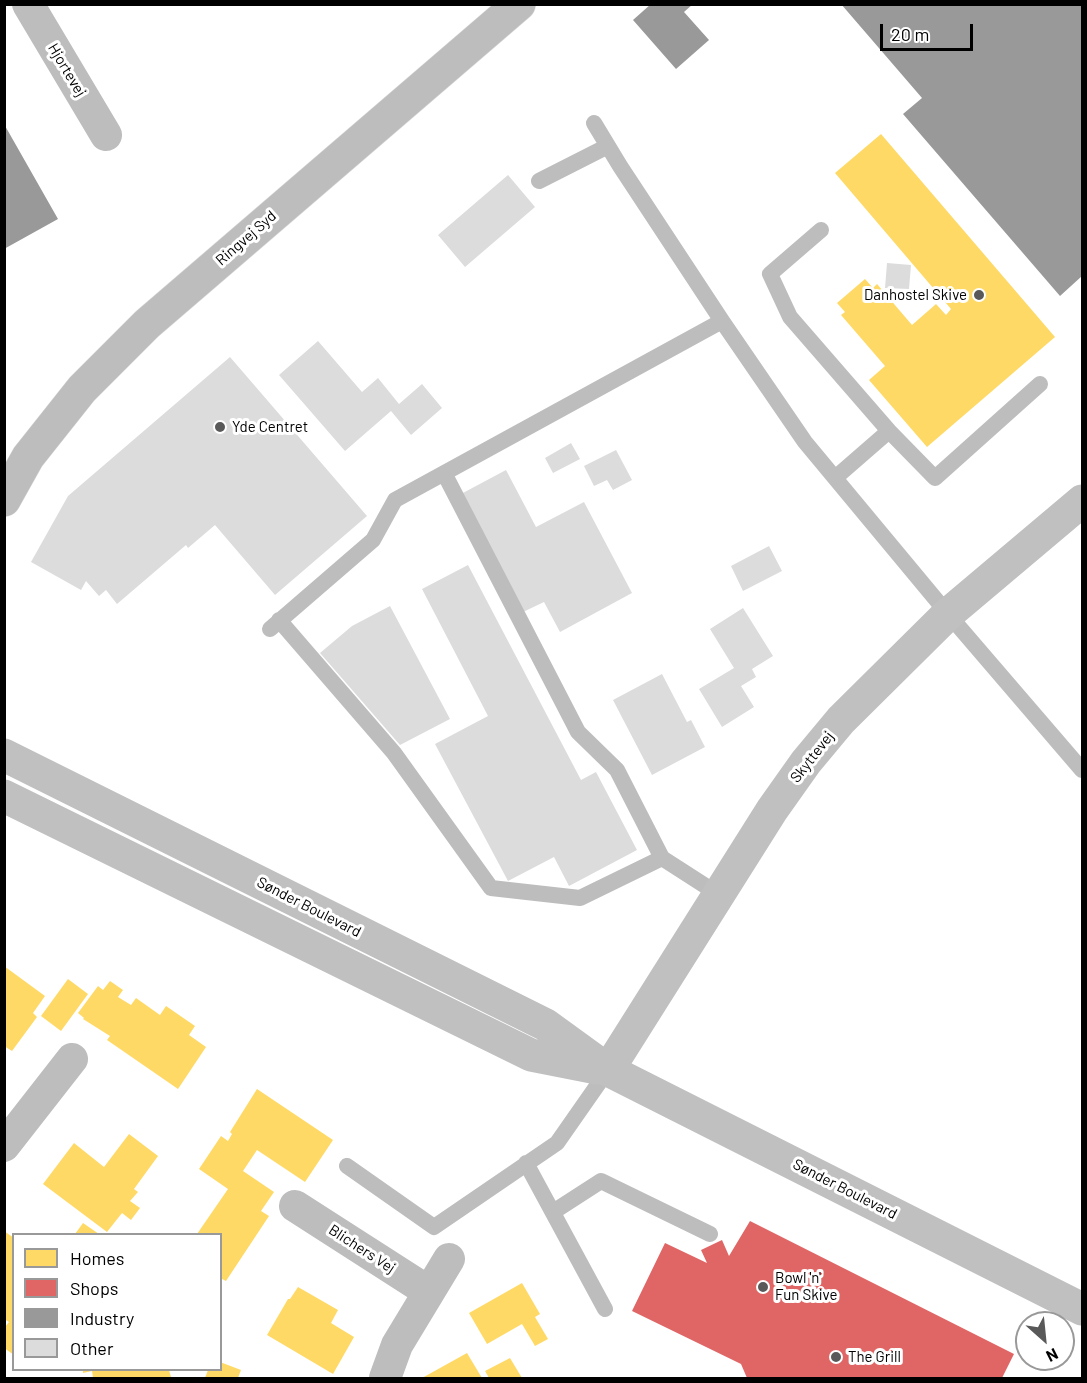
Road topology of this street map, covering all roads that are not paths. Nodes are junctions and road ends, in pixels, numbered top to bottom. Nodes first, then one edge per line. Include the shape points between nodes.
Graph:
1 (28, 4) edge
2 (519, 4) edge
3 (594, 123) dead end
4 (106, 135) dead end
5 (608, 146) junction
6 (539, 181) dead end
7 (821, 230) dead end
8 (722, 321) junction
9 (1040, 384) dead end
10 (889, 431) junction
11 (444, 473) junction
12 (835, 478) junction
13 (4, 500) edge
14 (1083, 501) edge
15 (948, 614) junction
16 (4, 755) edge
17 (1083, 770) edge
18 (4, 796) edge
19 (662, 858) junction
20 (718, 894) junction
21 (72, 1059) dead end
22 (608, 1070) junction
23 (4, 1146) edge
24 (526, 1163) junction
25 (347, 1166) dead end
26 (295, 1206) dead end
27 (553, 1212) junction
28 (710, 1234) dead end
29 (449, 1259) dead end
30 (429, 1292) junction
31 (605, 1309) dead end
32 (1083, 1309) edge
33 (385, 1378) edge

1 - 4 street, Hjortevej
2 - 13 main road, Ringvej Syd via 147,324 82,389 28,457
3 - 5 lane
5 - 6 lane
5 - 8 lane
7 - 10 lane via 770,274 790,317
8 - 11 lane
8 - 12 lane via 805,442
9 - 10 lane via 935,478
10 - 12 lane
11 - 19 lane via 578,732 617,770
11 - 19 lane via 395,500 373,540 274,624 394,753 491,888 580,898
12 - 15 lane
14 - 15 street, Skyttevej
15 - 17 lane
15 - 20 street, Skyttevej via 841,720 806,762
16 - 22 street, Sønder Boulevard via 546,1025
18 - 22 street, Sønder Boulevard via 531,1055
19 - 20 lane
20 - 22 street, Skyttevej
21 - 23 street
22 - 24 lane via 557,1143
22 - 32 street, Sønder Boulevard
24 - 25 lane via 434,1227
24 - 27 lane
26 - 30 street, Blichers Vej
27 - 28 lane via 602,1181
27 - 31 lane
29 - 30 street
30 - 33 street via 397,1345

